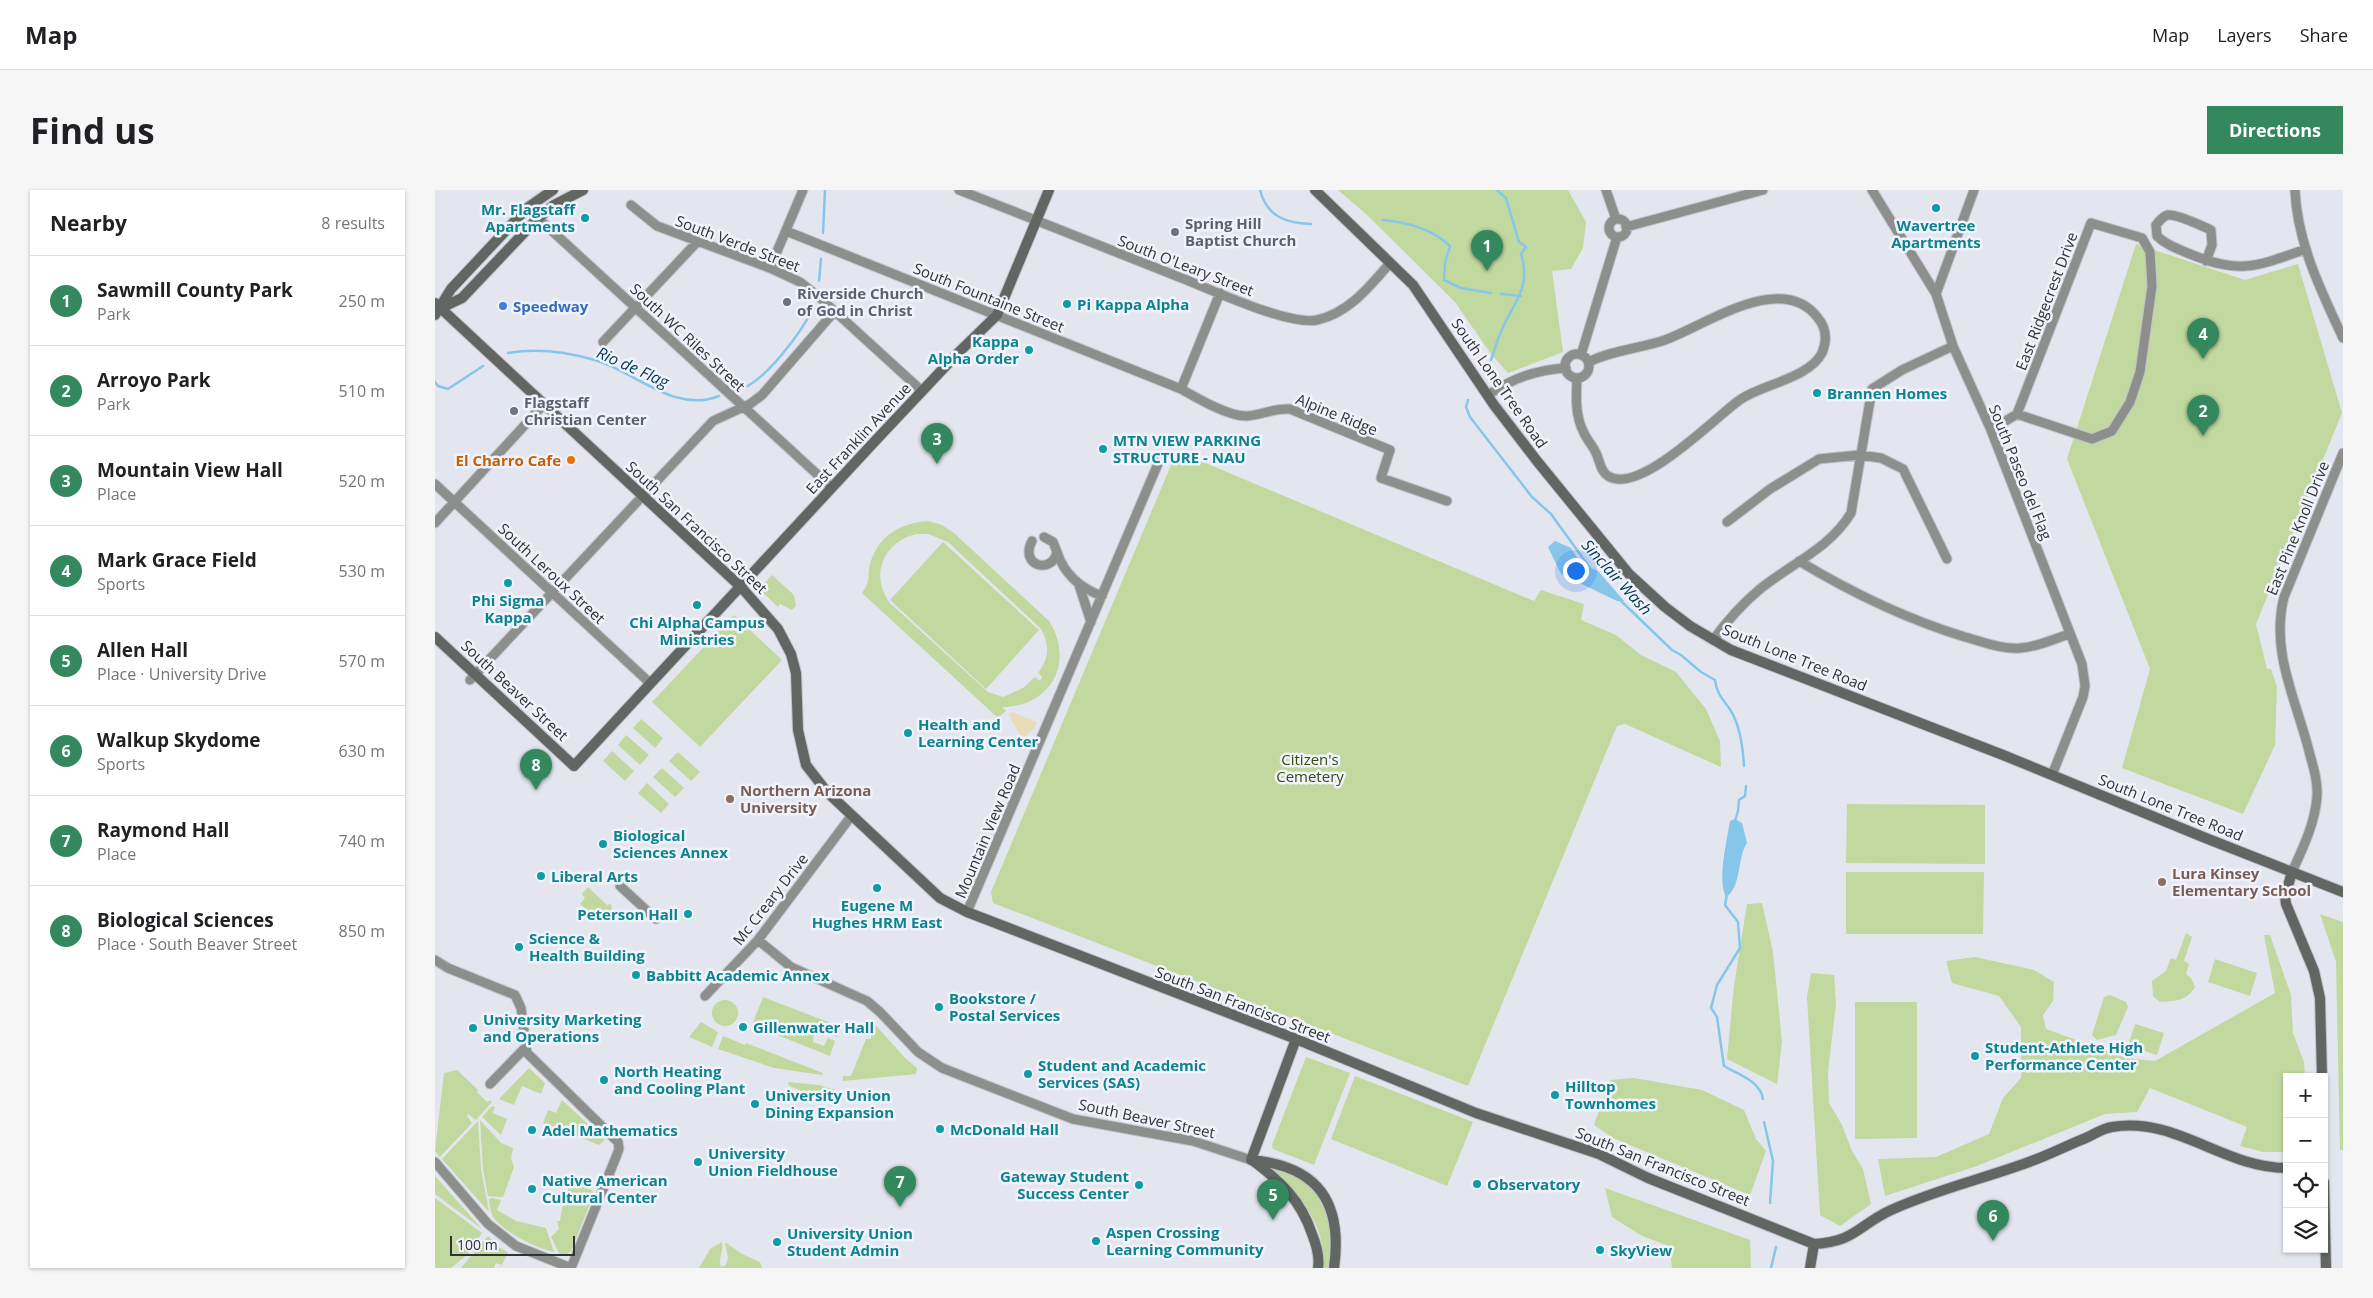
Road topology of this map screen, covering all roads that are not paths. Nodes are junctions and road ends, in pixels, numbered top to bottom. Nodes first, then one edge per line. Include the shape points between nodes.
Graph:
1 (553, 190) edge
2 (583, 190) edge
3 (803, 190) edge
4 (959, 190) edge
5 (1049, 190) edge
6 (1315, 190) edge
7 (1607, 190) edge
8 (1763, 190) edge
9 (1872, 190) edge
10 (1974, 190) edge
11 (2295, 190) edge
12 (631, 205) dead end
13 (527, 208) junction
14 (538, 218) junction
15 (1616, 219) junction
16 (1037, 221) junction
17 (1626, 227) junction
18 (786, 230) junction
19 (1617, 237) junction
20 (698, 241) junction
21 (2306, 249) junction
22 (2206, 261) junction
23 (1391, 263) junction
24 (770, 268) junction
25 (1221, 293) junction
26 (1936, 294) junction
27 (635, 307) junction
28 (437, 309) edge
29 (834, 312) junction
30 (997, 315) junction
31 (2343, 336) edge
32 (603, 342) dead end
33 (1953, 346) junction
34 (1581, 355) junction
35 (1589, 362) junction
36 (1566, 368) junction
37 (1577, 378) junction
38 (1181, 389) junction
39 (922, 391) junction
40 (1488, 394) junction
41 (544, 404) junction
42 (744, 407) junction
43 (2017, 414) junction
44 (1991, 430) junction
45 (2343, 453) edge
46 (1859, 455) junction
47 (1160, 459) dead end
48 (435, 484) edge
49 (831, 487) junction
50 (642, 496) junction
51 (1447, 501) dead end
52 (455, 502) junction
53 (1727, 522) dead end
54 (435, 523) edge
55 (1044, 537) dead end
56 (1032, 541) dead end
57 (1057, 552) junction
58 (1947, 559) dead end
59 (1799, 561) junction
60 (1047, 565) junction
61 (1062, 566) junction
62 (1079, 584) junction
63 (741, 587) junction
64 (553, 593) junction
65 (1102, 596) junction
66 (1091, 622) junction
67 (2069, 634) junction
68 (435, 636) edge
69 (1713, 640) junction
70 (472, 677) junction
71 (650, 683) junction
72 (574, 766) joint
73 (2052, 775) junction
74 (852, 815) junction
75 (2292, 872) junction
76 (620, 886) dead end
77 (2343, 892) edge
78 (967, 912) junction
79 (656, 919) dead end
80 (758, 940) junction
81 (435, 960) edge
82 (705, 996) dead end
83 (1296, 1039) junction
84 (525, 1048) junction
85 (2323, 1073) edge
86 (490, 1084) dead end
87 (1251, 1160) junction
88 (435, 1162) edge
89 (2283, 1168) edge
90 (2325, 1208) edge
91 (1815, 1244) junction
92 (571, 1268) edge
93 (1318, 1268) edge
94 (1334, 1268) edge
95 (1811, 1268) edge
96 (2326, 1268) edge

1 - 13 street
2 - 14 street via 554,205
3 - 18 street
4 - 16 street, South O'Leary Street
5 - 16 street, East Franklin Avenue
6 - 23 street, South Lone Tree Road
7 - 15 street
8 - 17 street
9 - 26 street, South Paseo del Flag
10 - 26 street
11 - 21 street via 2296,212
12 - 20 street, South Verde Street via 657,226
13 - 14 street, South WC Riles Street
13 - 28 street via 451,289
14 - 27 street, South WC Riles Street
14 - 28 street via 462,298
15 - 17 street
15 - 19 street via 1609,230
16 - 25 street, South O'Leary Street
16 - 30 street, East Franklin Avenue
17 - 19 street via 1624,233
18 - 24 street
18 - 30 street, South Fountaine Street
19 - 34 street
20 - 24 street, South Verde Street
20 - 27 street
21 - 22 street via 2260,265 2227,267
21 - 31 street
22 - 22 street via 2165,243 2157,236 2156,225 2169,215 2211,230 2212,245
23 - 25 street, South O'Leary Street via 1356,300 1334,315 1316,320 1283,317
23 - 40 street, South Lone Tree Road via 1413,285
24 - 29 street, South Verde Street via 800,282
25 - 38 street
26 - 33 street, South Paseo del Flag
27 - 32 street
27 - 42 street, South WC Riles Street
28 - 41 street, South San Francisco Street
29 - 39 street, South Verde Street
29 - 42 street via 774,384
30 - 38 street, South Fountaine Street
30 - 39 street, East Franklin Avenue
33 - 44 street, South Paseo del Flag
33 - 46 street via 1872,388
34 - 35 street
34 - 36 street via 1571,356
35 - 37 street via 1586,375
35 - 37 street via 1665,340 1744,304 1767,299 1786,300 1805,307 1820,320 1826,337 1821,354 1807,370 1747,395 1665,459 1641,473 1618,479 1603,471 1581,428 1577,411
36 - 37 street via 1568,374
36 - 40 street via 1529,373
38 - 51 street, Alpine Ridge via 1230,413 1246,416 1275,408 1290,409 1390,450 1381,478
39 - 49 street, East Franklin Avenue
40 - 69 street, South Lone Tree Road via 1537,461 1629,574 1665,607
41 - 50 street, South San Francisco Street
41 - 52 street
42 - 49 street, South WC Riles Street
42 - 50 street via 713,421
43 - 43 street, East Ridgecrest Drive via 2091,223 2142,238 2150,252 2152,286 2140,372 2130,402 2112,431 2092,439
43 - 44 street
44 - 67 street, South Paseo del Flag
45 - 75 street, East Pine Knoll Drive via 2284,597 2279,617 2283,667 2306,738 2317,796 2313,819
46 - 53 street via 1819,459 1770,489
46 - 58 street via 1881,458 1903,469
46 - 59 street via 1851,512 1829,541
47 - 65 street, Mountain View Road
48 - 52 street, South Leroux Street
49 - 63 street, East Franklin Avenue
50 - 63 street, South San Francisco Street
50 - 64 street
52 - 54 street
52 - 64 street, South Leroux Street
55 - 57 street via 1053,542
56 - 60 street via 1028,549 1030,558 1037,565
57 - 60 street
57 - 61 street
59 - 67 street via 1876,604 1977,641 2021,648
59 - 69 street via 1742,605
60 - 61 street
61 - 62 street
62 - 65 street
62 - 66 street
63 - 71 street, East Franklin Avenue
63 - 74 street, South San Francisco Street via 778,629 791,654 796,673 798,730 806,765 827,792
64 - 70 street
64 - 71 street, South Leroux Street
65 - 66 street, Mountain View Road
66 - 78 street, Mountain View Road
67 - 73 street, South Paseo del Flag via 2082,664 2085,686 2080,708
68 - 70 street, South Beaver Street
69 - 73 street, South Lone Tree Road via 1731,650
70 - 72 street, South Beaver Street
71 - 72 street, East Franklin Avenue
73 - 75 street, South Lone Tree Road
74 - 78 street, South San Francisco Street via 940,898
74 - 80 street, Mc Creary Drive
75 - 77 street, South Lone Tree Road
75 - 85 street, East Pine Knoll Drive via 2286,904 2314,971 2320,998
76 - 79 street
78 - 83 street, South San Francisco Street
80 - 82 street, Mc Creary Drive
80 - 87 street, South Beaver Street via 791,967 845,990 872,1006 918,1052 942,1068 1073,1119 1193,1141
81 - 84 street via 515,995 521,1008
83 - 87 street
83 - 91 street, South San Francisco Street via 1476,1113 1599,1154 1647,1178
84 - 86 street
84 - 92 street via 615,1137 619,1149
87 - 93 street via 1289,1191 1302,1209 1316,1244
87 - 94 street via 1277,1162 1313,1181 1334,1220
88 - 92 street via 488,1224 516,1246
89 - 91 street, South San Francisco Street via 2266,1168 2244,1162 2161,1128 2138,1124 2110,1127 2029,1162 1888,1211 1853,1235 1833,1243
90 - 96 street
91 - 95 street

